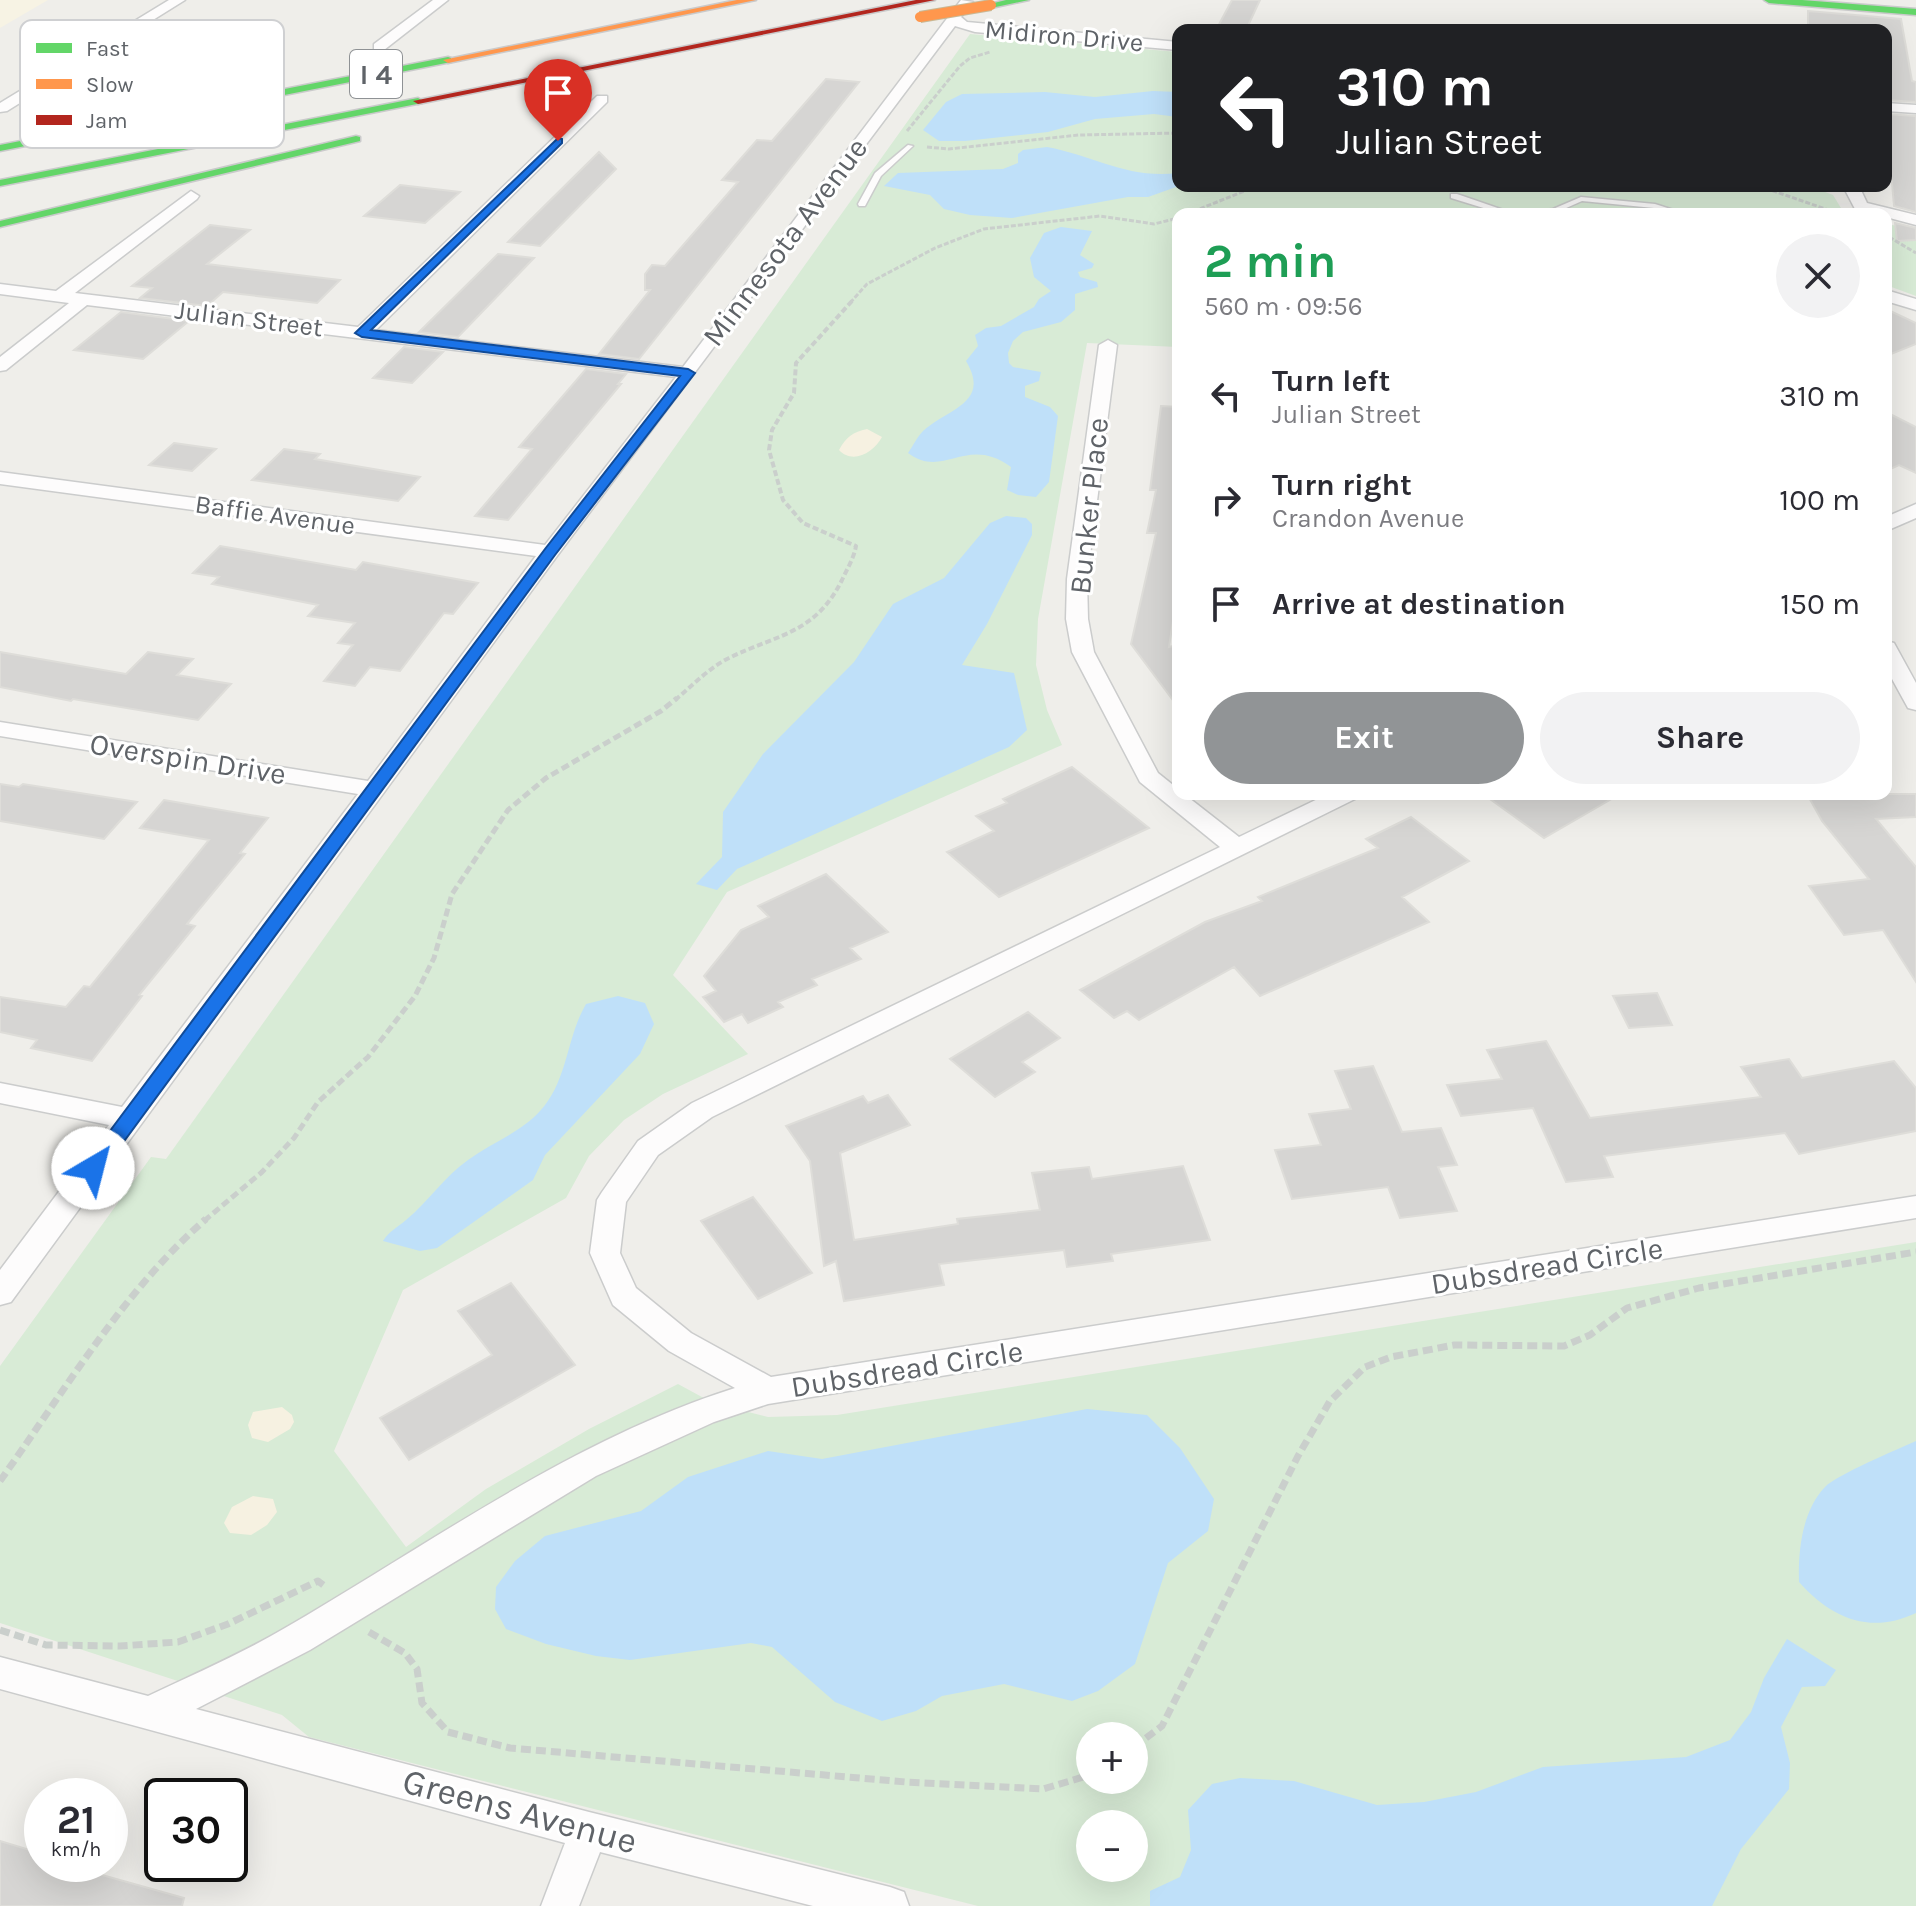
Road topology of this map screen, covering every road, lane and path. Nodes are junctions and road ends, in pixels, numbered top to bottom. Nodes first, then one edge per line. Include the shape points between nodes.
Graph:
1 (178, 0) edge
2 (441, 0) edge
3 (706, 0) edge
4 (751, 0) edge
5 (852, 0) edge
6 (930, 0) edge
7 (1024, 0) edge
8 (1769, 0) edge
9 (967, 1) edge
10 (1916, 12) edge
11 (953, 17) junction
12 (148, 20) edge
13 (1172, 45) edge
14 (379, 47) dead end
15 (1003, 52) dead end
16 (284, 74) edge
17 (284, 92) edge
18 (602, 99) dead end
19 (1892, 107) edge
20 (1916, 109) edge
21 (284, 112) edge
22 (393, 125) junction
23 (284, 127) edge
24 (1172, 133) edge
25 (20, 144) edge
26 (910, 146) junction
27 (284, 147) edge
28 (0, 148) edge
29 (101, 148) edge
30 (178, 148) edge
31 (280, 148) edge
32 (0, 168) edge
33 (0, 183) edge
34 (1242, 192) edge
35 (1777, 192) edge
36 (1854, 192) edge
37 (191, 196) dead end
38 (1454, 196) dead end
39 (862, 204) dead end
40 (0, 205) edge
41 (1202, 208) edge
42 (1492, 208) edge
43 (1562, 208) edge
44 (1662, 208) edge
45 (1823, 208) edge
46 (1869, 208) edge
47 (1892, 214) edge
48 (1172, 220) edge
49 (1916, 220) edge
50 (0, 224) edge
51 (1892, 239) edge
52 (1916, 253) edge
53 (0, 289) edge
54 (60, 296) junction
55 (1892, 297) edge
56 (84, 299) junction
57 (1916, 305) edge
58 (362, 333) junction
59 (1108, 345) dead end
60 (0, 366) edge
61 (688, 373) junction
62 (0, 478) edge
63 (1916, 510) edge
64 (1892, 522) edge
65 (550, 552) junction
66 (1892, 659) edge
67 (1916, 703) edge
68 (0, 729) edge
69 (375, 789) junction
70 (1172, 796) edge
71 (1177, 800) edge
72 (1335, 800) edge
73 (1237, 848) junction
74 (0, 1093) edge
75 (130, 1119) junction
76 (1916, 1207) edge
77 (1916, 1252) edge
78 (0, 1293) edge
79 (768, 1391) junction
80 (0, 1481) edge
81 (345, 1610) junction
82 (0, 1630) edge
83 (0, 1673) edge
84 (152, 1712) junction
85 (1148, 1736) edge
86 (1076, 1779) edge
87 (589, 1831) junction
88 (560, 1906) edge
89 (890, 1906) edge

1 - 12 street
2 - 14 street
3 - 16 main road
4 - 17 main road, I 4
5 - 21 main road
6 - 23 main road
7 - 22 main road, I 4, bridge
8 - 10 main road
9 - 11 street, Minnesota Avenue
11 - 13 street, Midiron Drive via 962,25
11 - 61 street, Minnesota Avenue
15 - 26 path via 970,58 960,66 913,121 904,137
18 - 58 street
19 - 20 street
22 - 27 main road, I 4
22 - 50 main road via 351,141
24 - 26 path via 1079,135 949,149
25 - 28 main road, I 4
26 - 39 lane via 878,175
29 - 32 main road
30 - 33 main road
31 - 40 main road, I 4
34 - 41 path
35 - 45 path
36 - 46 street via 1861,206
37 - 54 street
38 - 42 lane
43 - 44 lane via 1581,199
47 - 49 street
48 - 80 path via 1154,224 1100,216 984,229 867,284 796,363 794,393 772,430 769,450 783,500 803,523 856,546 835,594 812,622 726,659 661,711 546,778 508,810 452,894 434,958 415,996 368,1057 318,1102 262,1172 173,1248
51 - 52 path
53 - 54 street, Julian Street
54 - 56 street, Julian Street
55 - 57 street
56 - 58 street, Julian Street
56 - 60 street
58 - 61 street, Julian Street
59 - 70 street, Bunker Place via 1077,579 1077,619 1083,652 1148,777
61 - 65 street, Minnesota Avenue
62 - 65 street, Baffie Avenue
63 - 64 street
65 - 69 street, Minnesota Avenue
66 - 67 street
68 - 69 street, Overspin Drive
69 - 75 street, Minnesota Avenue
71 - 73 street, Bunker Place
72 - 73 street, Dubsdread Circle
73 - 79 street, Dubsdread Circle via 702,1110 648,1148 612,1200 605,1253 624,1296 680,1342
74 - 75 street
75 - 78 street, Minnesota Avenue
76 - 79 street, Dubsdread Circle
77 - 85 path via 1699,1288 1627,1308 1590,1335 1564,1346 1454,1345 1365,1367 1330,1401 1162,1726
79 - 81 street via 716,1405 612,1454 480,1525
81 - 82 path via 318,1581 178,1642 46,1645
81 - 84 street via 296,1641
81 - 86 path via 370,1633 405,1653 417,1669 422,1703 448,1732 510,1748 890,1781 1043,1789
83 - 84 street, Greens Avenue
84 - 87 street, Greens Avenue
87 - 88 street
87 - 89 street, Greens Avenue

